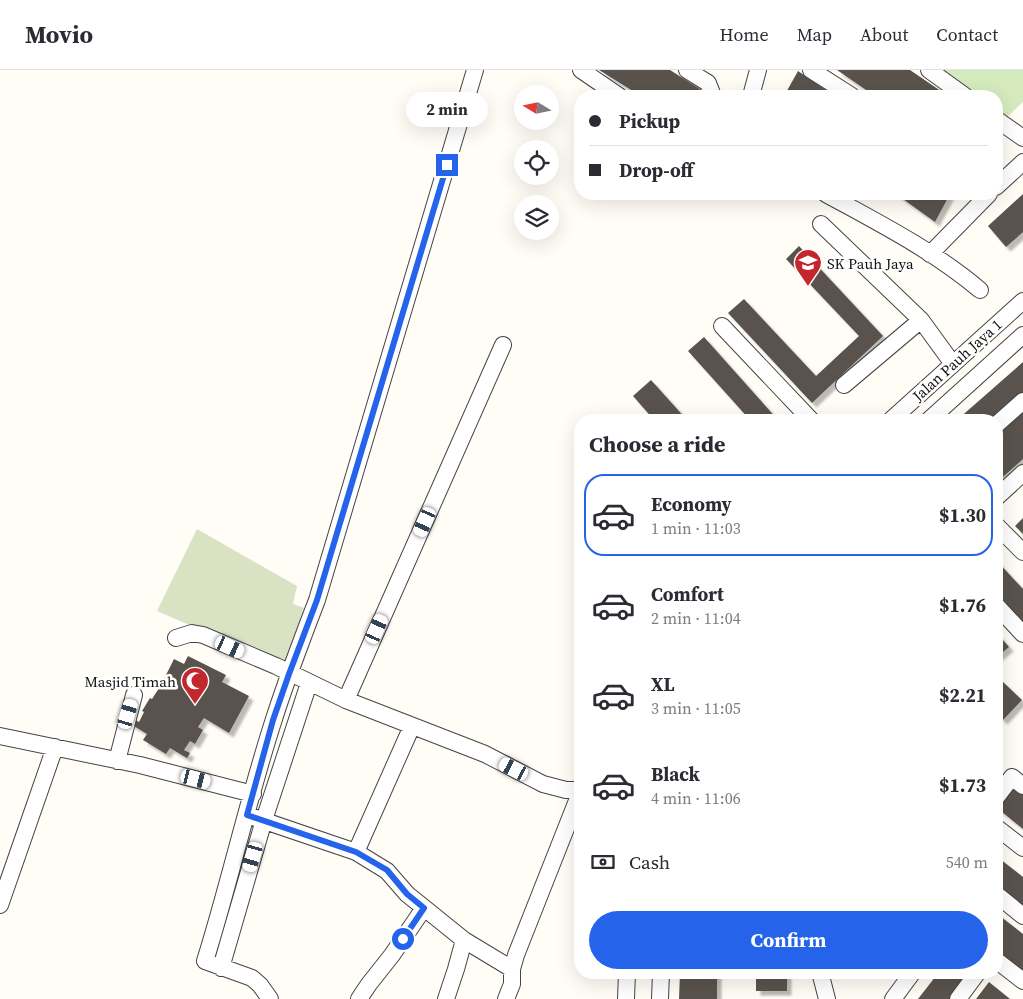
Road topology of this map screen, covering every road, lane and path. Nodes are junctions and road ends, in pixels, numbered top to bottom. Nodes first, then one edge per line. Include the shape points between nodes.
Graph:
1 (475, 70) edge
2 (581, 70) edge
3 (686, 70) edge
4 (758, 70) edge
5 (812, 70) edge
6 (929, 70) edge
7 (610, 90) edge
8 (711, 90) edge
9 (753, 90) edge
10 (843, 90) edge
11 (957, 90) edge
12 (1003, 123) edge
13 (1023, 138) edge
14 (1023, 162) edge
15 (1003, 181) edge
16 (836, 200) edge
17 (983, 200) edge
18 (821, 224) dead end
19 (930, 254) junction
20 (980, 290) dead end
21 (1023, 301) edge
22 (922, 320) junction
23 (722, 326) dead end
24 (1023, 335) edge
25 (503, 345) dead end
26 (953, 364) junction
27 (844, 385) dead end
28 (1023, 401) edge
29 (804, 414) edge
30 (898, 414) edge
31 (937, 414) edge
32 (1003, 419) edge
33 (1022, 476) edge
34 (1003, 492) edge
35 (1003, 532) edge
36 (1023, 552) edge
37 (1003, 613) edge
38 (1023, 634) edge
39 (176, 638) dead end
40 (289, 674) junction
41 (309, 683) junction
42 (134, 695) dead end
43 (346, 700) junction
44 (412, 726) junction
45 (0, 736) edge
46 (55, 747) junction
47 (117, 761) junction
48 (1023, 786) edge
49 (1003, 789) edge
50 (574, 791) edge
51 (253, 794) junction
52 (574, 807) edge
53 (247, 815) junction
54 (264, 820) junction
55 (1003, 832) edge
56 (1023, 848) edge
57 (356, 852) junction
58 (1003, 900) edge
59 (0, 905) edge
60 (424, 908) junction
61 (1023, 916) edge
62 (464, 940) junction
63 (1003, 965) edge
64 (221, 968) junction
65 (512, 969) junction
66 (626, 979) edge
67 (661, 979) edge
68 (822, 979) edge
69 (908, 979) edge
70 (973, 979) edge
71 (1023, 981) edge
72 (270, 999) edge
73 (360, 999) edge
74 (446, 999) edge
75 (506, 999) edge
76 (626, 999) edge
77 (660, 999) edge
78 (827, 999) edge
79 (893, 999) edge
80 (958, 999) edge

1 - 40 street via 317,600
2 - 7 street
3 - 8 street via 708,83
4 - 9 street
5 - 10 street
6 - 11 street
12 - 13 street
14 - 15 street
16 - 19 street
17 - 19 street
18 - 22 street
19 - 20 street
21 - 26 street, Jalan Pauh Jaya 1
22 - 26 street
22 - 27 street
23 - 29 street
24 - 31 street
25 - 43 street
26 - 30 street, Jalan Pauh Jaya 1
28 - 32 street
33 - 34 street
35 - 36 street
37 - 38 street
39 - 40 street via 192,633 203,635
40 - 41 street
40 - 51 street
41 - 43 street
41 - 54 street
42 - 47 street
43 - 44 street
44 - 50 street via 485,754 543,784
44 - 57 street
45 - 46 street
46 - 47 street
46 - 59 street
47 - 51 street
48 - 49 street via 1012,777
51 - 53 street
52 - 65 street
53 - 54 street
53 - 64 street via 205,961
54 - 57 street
54 - 64 street
55 - 56 street
57 - 60 street via 387,870
58 - 61 street
60 - 62 street
60 - 73 street
62 - 65 street
62 - 74 street
63 - 71 street
64 - 72 street via 252,978
65 - 75 street via 512,984
66 - 76 street
67 - 77 street
68 - 78 street
69 - 79 street
70 - 80 street

